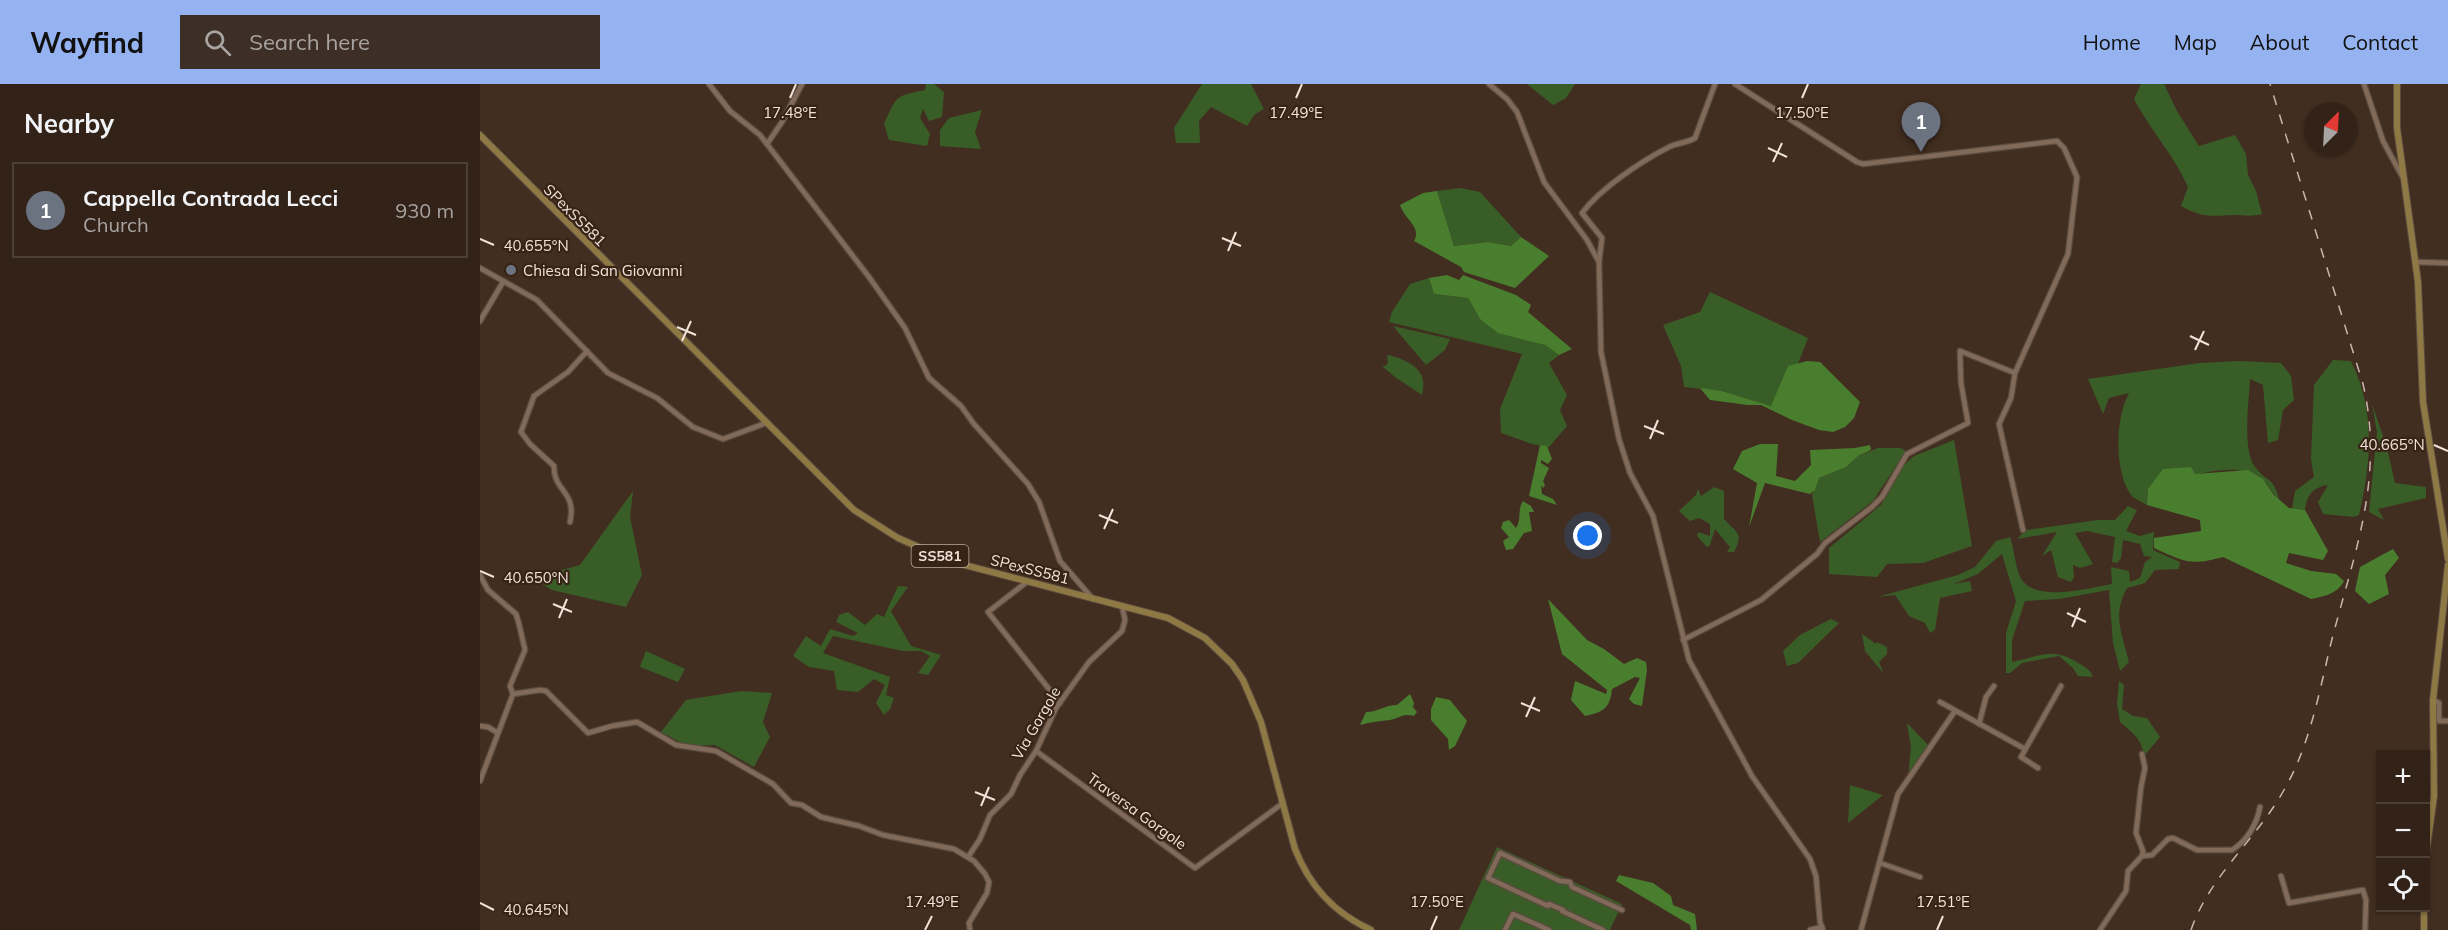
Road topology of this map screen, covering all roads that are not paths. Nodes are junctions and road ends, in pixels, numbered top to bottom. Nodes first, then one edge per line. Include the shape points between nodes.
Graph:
1 (709, 84) edge
2 (802, 84) edge
3 (1489, 84) edge
4 (1715, 84) edge
5 (1735, 84) edge
6 (2364, 84) edge
7 (2397, 84) edge
8 (480, 135) edge
9 (767, 144) junction
10 (2402, 176) junction
11 (1582, 213) junction
12 (1567, 214) junction
13 (1599, 262) junction
14 (2416, 262) junction
15 (2448, 263) edge
16 (480, 268) edge
17 (503, 282) junction
18 (480, 321) edge
19 (587, 351) junction
20 (2014, 373) junction
21 (766, 423) junction
22 (570, 522) dead end
23 (2023, 530) dead end
24 (2448, 559) edge
25 (2448, 565) edge
26 (480, 575) edge
27 (1028, 581) junction
28 (1093, 599) junction
29 (1122, 606) junction
30 (1683, 640) junction
31 (1994, 686) dead end
32 (2061, 686) dead end
33 (513, 694) junction
34 (2433, 700) junction
35 (1940, 702) dead end
36 (1060, 703) junction
37 (1956, 711) junction
38 (2448, 721) edge
39 (1980, 724) junction
40 (480, 726) edge
41 (498, 733) junction
42 (2025, 749) junction
43 (1035, 751) junction
44 (2142, 754) dead end
45 (2038, 768) dead end
46 (480, 781) edge
47 (1283, 803) junction
48 (2260, 807) dead end
49 (2430, 825) edge
50 (2142, 856) junction
51 (968, 857) junction
52 (1880, 863) junction
53 (2281, 876) dead end
54 (1920, 877) dead end
55 (1622, 910) dead end
56 (2424, 912) edge
57 (1822, 928) edge
58 (1599, 929) edge
59 (970, 930) edge
60 (1371, 930) edge
61 (1505, 930) edge
62 (1547, 930) edge
63 (1810, 930) edge
64 (1861, 930) edge
65 (2100, 930) edge
66 (2366, 930) edge
67 (2424, 930) edge

1 - 9 street via 730,111
2 - 9 street
3 - 12 street via 1517,112 1544,182
4 - 11 street via 1695,138 1671,145 1616,181
5 - 20 street via 1863,164 2060,142 2077,177 2068,254
6 - 10 street via 2383,141
7 - 10 main road
8 - 21 main road, SPexSS581 / SS581
9 - 28 street via 899,320 929,378 961,406 1034,492 1060,561
10 - 14 main road
11 - 12 street
11 - 13 street via 1602,238
12 - 13 street
13 - 30 street via 1601,352 1615,418 1630,473 1653,516
14 - 15 street
14 - 24 main road via 2423,402
16 - 17 street
17 - 18 street
17 - 19 street via 537,300
19 - 21 street via 608,373 657,398 693,427 723,439
19 - 22 street via 568,372 534,396 521,432 554,466 555,480 573,510
20 - 23 street via 2011,398 1999,424
20 - 30 street via 1960,351 1968,423 1907,454 1882,497 1761,600
21 - 27 main road, SPexSS581 / SS581 via 854,510 882,529 953,562
25 - 34 main road
26 - 33 street via 488,590 516,614 519,624 525,650 510,688
27 - 28 main road, SPexSS581 / SS581
27 - 36 street via 988,612
28 - 29 main road, SPexSS581 / SS581
29 - 36 street, Via Gorgole via 1122,631 1089,662
29 - 47 main road, SPexSS581 / SS581 via 1189,628 1232,664 1261,722
30 - 57 street via 1689,660 1752,776 1810,859
31 - 39 street via 1986,697
32 - 42 street
33 - 41 street
33 - 51 street via 546,691 588,733 637,722 676,745 716,751 773,784 791,803 821,817 883,835 943,846
34 - 38 street via 2439,703 2439,722
34 - 49 main road via 2434,796
35 - 37 street
36 - 43 street, Via Gorgole
37 - 39 street
37 - 52 street via 1898,794
39 - 42 street
40 - 41 street
41 - 46 street
42 - 45 street via 2021,758
43 - 47 street, Traversa Gorgole via 1195,868
43 - 51 street, Via Gorgole via 1011,794 990,815
44 - 50 street via 2145,768 2136,833
47 - 60 main road, SPexSS581 / SS581 via 1295,849 1314,886 1341,913
48 - 50 street via 2255,824 2232,850 2198,850 2173,838 2152,855
50 - 65 street via 2128,871 2126,891
51 - 59 street via 989,882 987,893 969,923
52 - 54 street
52 - 64 street
53 - 66 street via 2289,903 2362,890
55 - 58 street via 1572,887 1569,880 1560,882 1500,853 1488,878
56 - 67 main road
57 - 63 street
61 - 62 street via 1513,914

